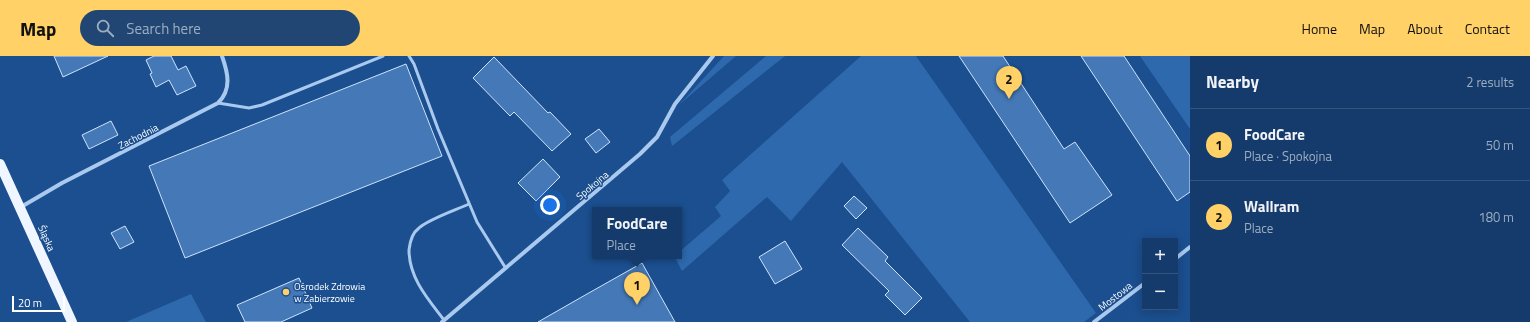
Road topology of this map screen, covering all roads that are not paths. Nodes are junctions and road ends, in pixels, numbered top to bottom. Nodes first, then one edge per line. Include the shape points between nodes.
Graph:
1 (222, 56) edge
2 (383, 56) edge
3 (409, 56) edge
4 (713, 56) edge
5 (218, 103) junction
6 (0, 164) edge
7 (469, 204) junction
8 (20, 208) junction
9 (1190, 248) edge
10 (1178, 257) edge
11 (505, 267) junction
12 (1142, 285) edge
13 (443, 321) edge
14 (72, 322) edge
15 (1094, 322) edge

1 - 5 street via 227,70 228,86
2 - 5 lane via 249,108
3 - 7 lane
4 - 11 street, Spokojna via 676,104 657,137
5 - 8 street, Zachodnia via 62,183
6 - 8 main road, Śląska
7 - 11 lane via 483,234
7 - 13 lane via 422,225 411,240 410,258 413,273
8 - 14 main road, Śląska
9 - 10 street
11 - 13 street, Spokojna
12 - 15 street, Mostowa

